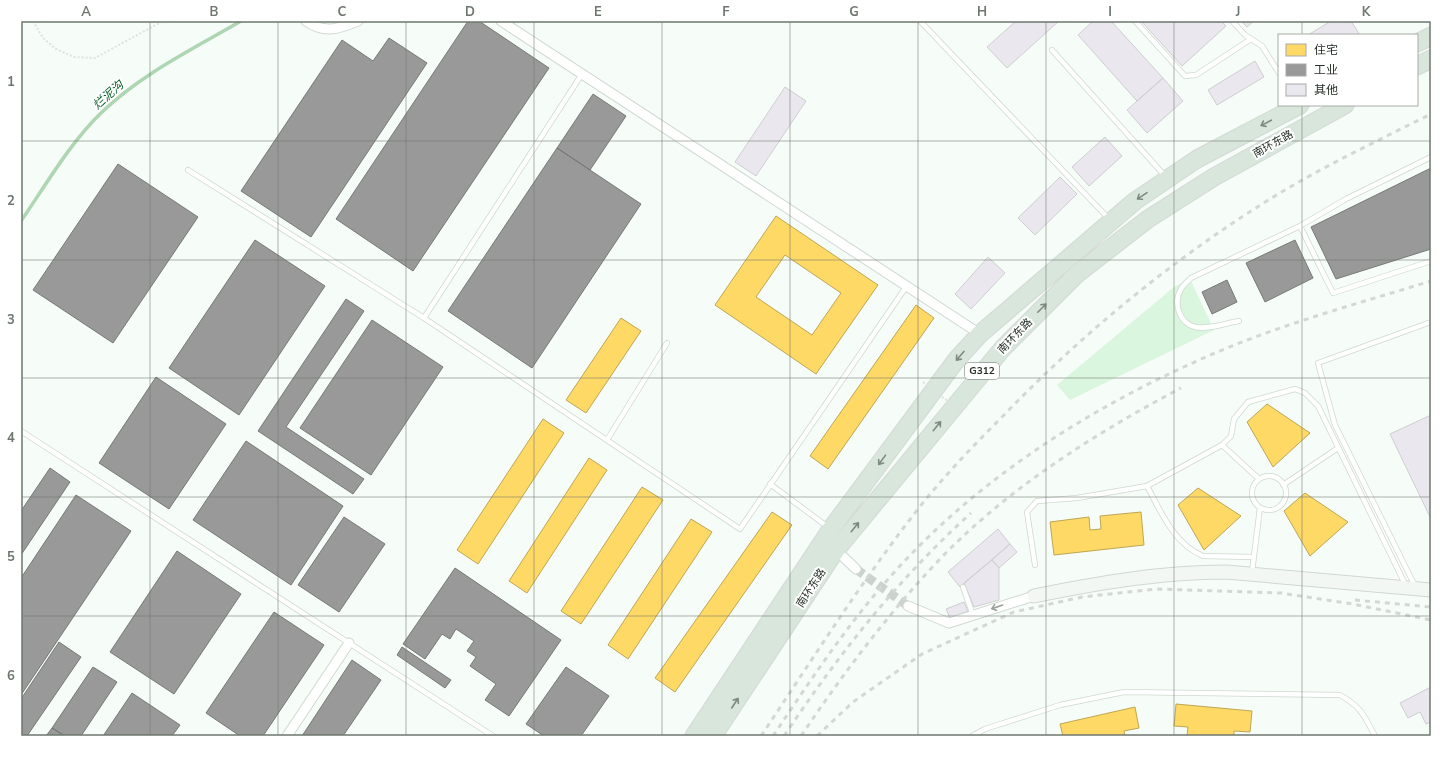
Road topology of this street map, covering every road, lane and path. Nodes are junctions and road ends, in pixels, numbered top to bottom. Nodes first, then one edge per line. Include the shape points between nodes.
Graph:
1 (33, 21) edge
2 (163, 21) edge
3 (306, 21) edge
4 (358, 21) edge
5 (501, 21) edge
6 (920, 21) edge
7 (1135, 21) edge
8 (1232, 21) edge
9 (1431, 36) edge
10 (1251, 39) junction
11 (1418, 42) edge
12 (1052, 50) dead end
13 (1431, 59) edge
14 (1418, 66) edge
15 (1278, 71) edge
16 (582, 74) junction
17 (1297, 106) edge
18 (1343, 106) edge
19 (1431, 157) edge
20 (188, 170) dead end
21 (1167, 179) junction
22 (1110, 220) junction
23 (1300, 226) junction
24 (1431, 261) edge
25 (906, 287) junction
26 (424, 318) junction
27 (1239, 321) dead end
28 (1431, 322) edge
29 (980, 334) junction
30 (667, 343) dead end
31 (923, 382) dead end
32 (963, 413) dead end
33 (21, 431) edge
34 (607, 440) junction
35 (1222, 445) junction
36 (1338, 448) junction
37 (1259, 479) junction
38 (770, 484) junction
39 (1284, 485) junction
40 (1147, 486) junction
41 (1260, 508) junction
42 (831, 529) junction
43 (836, 550) junction
44 (1254, 557) junction
45 (1035, 565) dead end
46 (856, 569) tunnel mouth
47 (1252, 574) junction
48 (963, 587) dead end
49 (1412, 589) junction
50 (1431, 590) edge
51 (1034, 596) joint
52 (908, 606) tunnel mouth
53 (973, 615) junction
54 (348, 643) junction
55 (287, 736) edge
56 (493, 736) edge
57 (694, 736) edge
58 (713, 736) edge
59 (972, 736) edge
60 (1375, 736) edge

1 - 2 path via 43,38 56,48 74,57 95,58
3 - 4 street via 324,30 335,30
5 - 16 street
6 - 22 lane
7 - 10 lane via 1185,76 1196,75
8 - 10 lane
9 - 11 highway
10 - 15 lane via 1262,46
12 - 21 lane
13 - 14 highway
16 - 25 street
16 - 26 lane
17 -> 21 highway, 南环东路 / G312 via 1197,159
43 -> 18 highway, 南环东路 / G312 via 1002,348 1077,274 1148,219 1214,177
19 - 23 lane via 1346,199
20 - 26 lane
21 -> 22 highway, 南环东路 / G312
22 - 29 highway, 南环东路 / G312
23 - 24 lane via 1333,293
23 - 27 lane via 1191,278 1181,289 1176,302 1179,316 1187,323 1195,327 1207,327
25 - 29 street
25 - 38 lane
26 - 34 lane
28 - 49 lane via 1318,363 1335,425
29 -> 42 highway, 南环东路 / G312 via 957,359
30 - 34 lane
31 - 32 path, bridge
33 - 54 lane
34 - 38 lane via 740,529
35 - 36 lane via 1231,436 1234,419 1248,402 1295,389 1305,393 1318,406
35 - 37 lane
35 - 40 lane
36 - 39 lane
36 - 49 lane
37 - 39 lane via 1275,478
37 - 41 lane via 1252,488 1252,499
38 - 42 lane
39 - 41 lane via 1285,496 1280,506 1270,510
40 - 44 lane via 1170,529 1195,553 1203,556
40 - 45 lane via 1077,498 1037,501 1027,512
41 - 44 lane
42 - 57 highway, 南环东路 / G312
43 - 46 street
58 -> 43 highway, 南环东路 / G312
44 - 47 lane
47 - 49 street
47 - 51 street via 1193,572 1113,580
48 - 53 lane
49 - 50 street
51 -> 53 street
52 - 53 street via 949,623
54 - 55 street
54 - 56 lane
59 - 60 lane via 985,729 1060,705 1124,692 1340,695 1363,712

